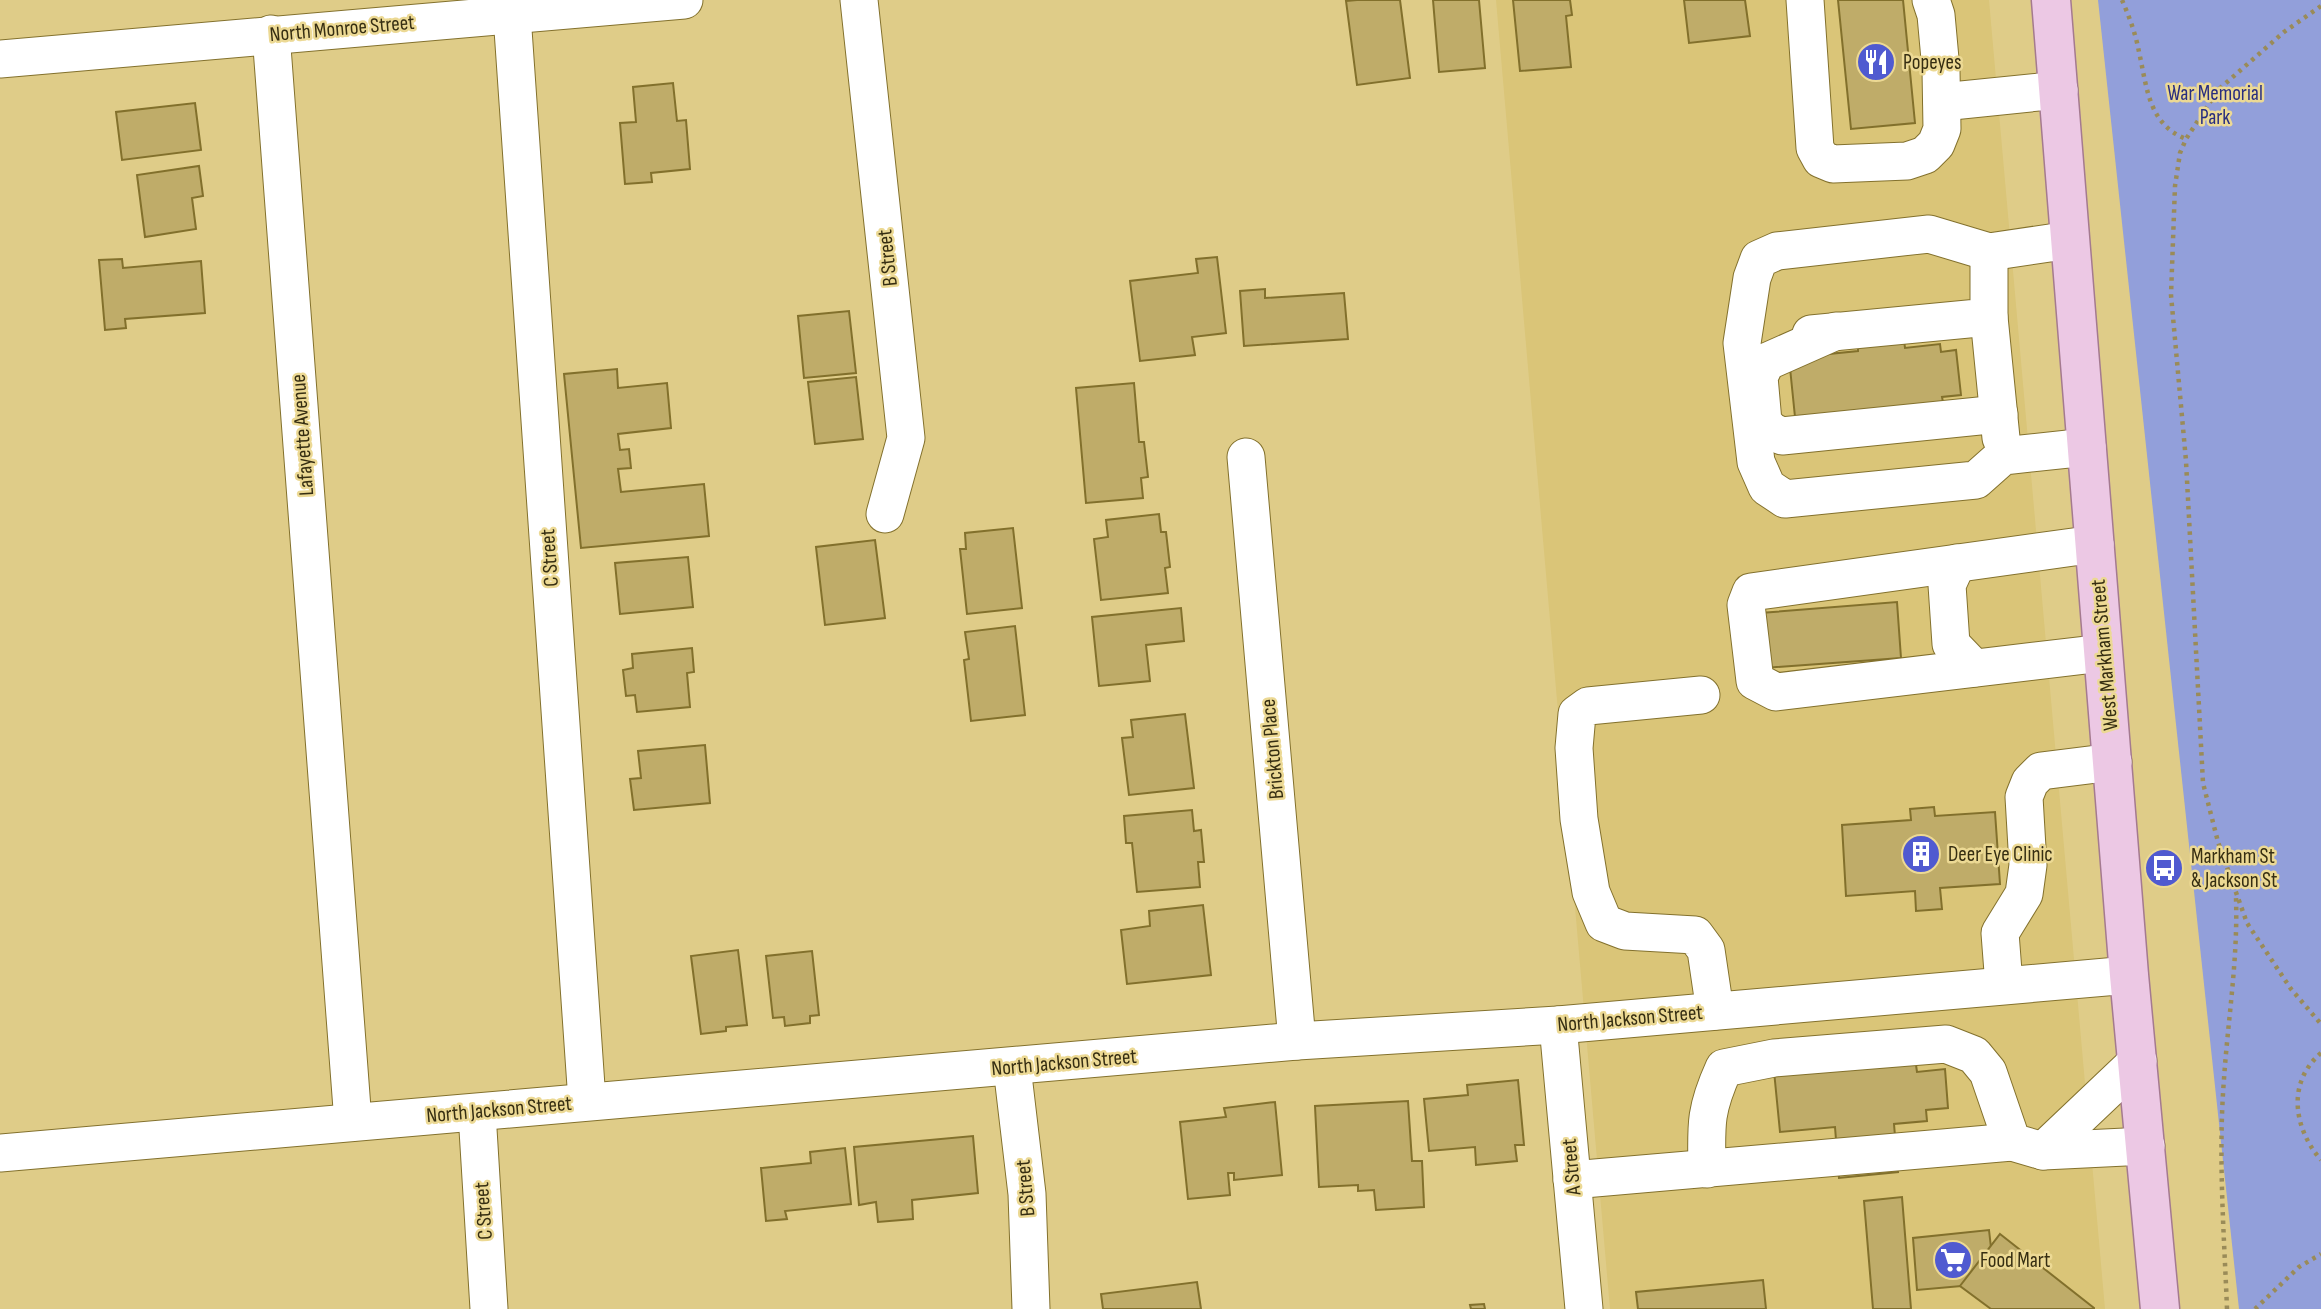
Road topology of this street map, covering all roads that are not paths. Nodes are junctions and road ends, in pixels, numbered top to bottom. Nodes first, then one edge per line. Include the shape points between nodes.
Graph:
1 (684, 0) edge
2 (859, 0) edge
3 (1805, 0) edge
4 (1931, 0) edge
5 (2051, 0) edge
6 (512, 15) junction
7 (271, 34) junction
8 (0, 59) edge
9 (2059, 90) junction
10 (1942, 102) junction
11 (2070, 240) junction
12 (1989, 252) junction
13 (1989, 317) junction
14 (1836, 331) junction
15 (1742, 343) junction
16 (1999, 414) junction
17 (2087, 447) junction
18 (2003, 456) junction
19 (1246, 457) dead end
20 (885, 514) dead end
21 (2095, 544) junction
22 (1957, 563) junction
23 (2104, 653) junction
24 (1974, 668) junction
25 (1701, 695) dead end
26 (2113, 762) junction
27 (2129, 975) junction
28 (2004, 985) junction
29 (1715, 1011) junction
30 (1558, 1025) junction
31 (1297, 1041) junction
32 (2138, 1061) junction
33 (1012, 1067) junction
34 (587, 1101) junction
35 (477, 1113) junction
36 (353, 1122) junction
37 (2146, 1146) junction
38 (2028, 1147) junction
39 (0, 1153) edge
40 (1707, 1169) junction
41 (1572, 1180) junction
42 (489, 1309) edge
43 (1031, 1309) edge
44 (1584, 1309) edge
45 (2160, 1309) edge

1 - 6 street, North Monroe Street
2 - 20 street, B Street via 906,438
3 - 10 street via 1815,148 1821,159 1833,164 1908,161 1925,155 1942,129
4 - 10 street
5 - 9 main road, West Markham Street
6 - 7 street, North Monroe Street
6 - 34 street, C Street
7 - 8 street, North Monroe Street
7 - 36 street, Lafayette Avenue
9 - 10 street
9 - 11 main road, West Markham Street
11 - 12 street
11 - 17 main road, West Markham Street
12 - 13 street
12 - 15 street via 1929,234 1777,250 1759,259
13 - 14 street
13 - 16 street
14 - 15 street
14 - 16 street via 1766,362 1759,377 1763,422 1771,431 1782,436
15 - 18 street via 1756,462 1767,486 1785,499 1976,480
16 - 18 street
17 - 18 street
17 - 21 main road, West Markham Street
19 - 31 street, Brickton Place
21 - 22 street
21 - 23 main road, West Markham Street
22 - 24 street via 1947,585 1951,644
22 - 24 street via 1751,592 1746,604 1755,681 1776,692
23 - 24 street
23 - 26 main road, West Markham Street
25 - 29 street via 1588,706 1577,713 1574,748 1591,892 1604,923 1625,931 1695,935 1706,950
26 - 27 main road, West Markham Street
26 - 28 street via 2041,771 2030,782 2024,797 2028,865 2024,894 2000,933
27 - 28 street, North Jackson Street
27 - 32 main road, West Markham Street
28 - 29 street, North Jackson Street
29 - 30 street, North Jackson Street
30 - 31 street, North Jackson Street
30 - 41 street, A Street
31 - 33 street, North Jackson Street
32 - 37 main road, West Markham Street
32 - 38 street
33 - 34 street, North Jackson Street
33 - 43 street, B Street via 1027,1194
34 - 35 street, North Jackson Street
35 - 36 street, North Jackson Street
35 - 42 street, C Street
36 - 39 street, North Jackson Street
37 - 38 street
37 - 45 main road, West Markham Street
38 - 40 street
38 - 40 street via 1988,1072 1974,1055 1946,1044 1774,1058 1724,1068 1706,1120
40 - 41 street
41 - 44 street, A Street

